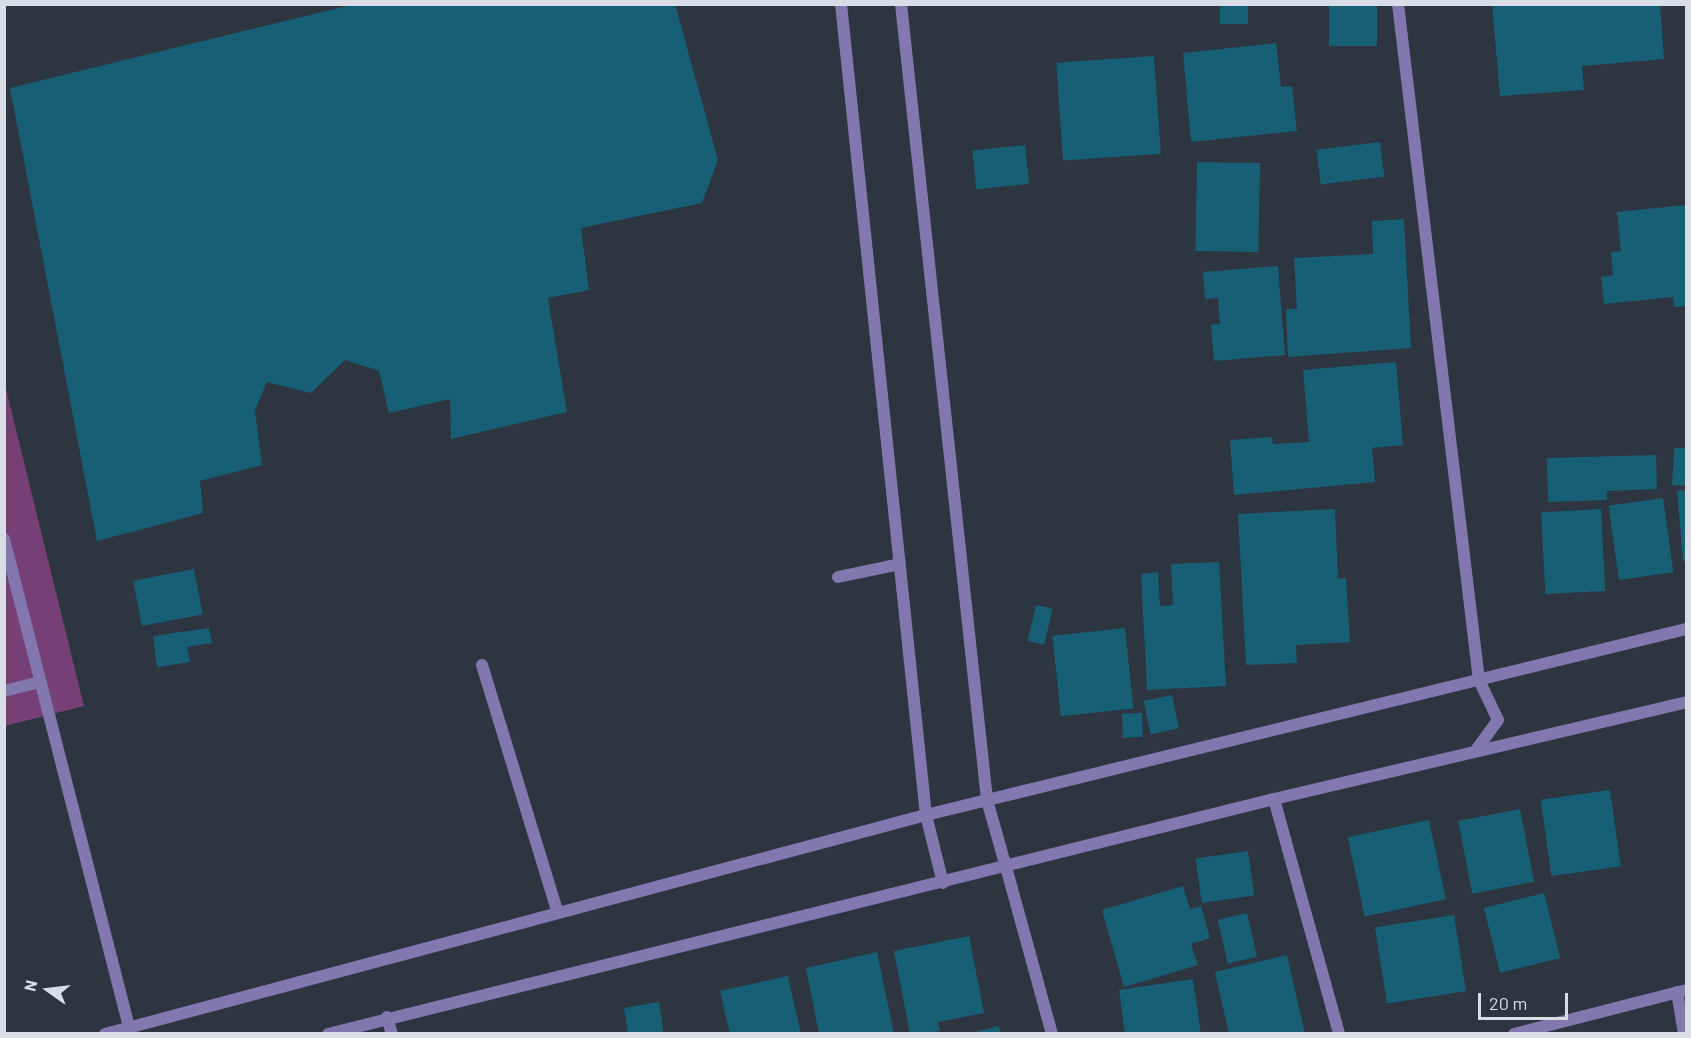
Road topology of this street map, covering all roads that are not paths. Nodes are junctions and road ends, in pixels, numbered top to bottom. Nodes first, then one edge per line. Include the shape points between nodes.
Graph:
1 (841, 4) edge
2 (901, 4) edge
3 (1398, 4) edge
4 (4, 539) edge
5 (900, 564) junction
6 (838, 577) dead end
7 (1686, 629) edge
8 (482, 665) dead end
9 (1479, 680) junction
10 (40, 682) junction
11 (4, 691) edge
12 (1686, 702) edge
13 (1475, 752) junction
14 (1274, 799) junction
15 (987, 800) junction
16 (926, 815) junction
17 (1006, 867) junction
18 (942, 883) junction
19 (558, 913) junction
20 (1682, 991) edge
21 (387, 1017) junction
22 (129, 1027) junction
23 (105, 1034) edge
24 (328, 1034) edge
25 (392, 1034) edge
26 (1052, 1034) edge
27 (1339, 1034) edge
28 (1514, 1034) edge
29 (1684, 1034) edge

1 - 5 street
2 - 15 street
3 - 9 street
4 - 10 street
5 - 6 street
5 - 16 street
7 - 9 street
8 - 19 street
9 - 13 street via 1498,720
9 - 15 street
10 - 11 street
10 - 22 street
12 - 13 street
13 - 14 street
14 - 17 street
14 - 27 street
15 - 16 street
15 - 17 street
16 - 18 street
16 - 19 street
17 - 18 street
17 - 26 street
18 - 21 street
19 - 22 street
20 - 28 street
20 - 29 street
21 - 24 street
21 - 25 street
22 - 23 street

